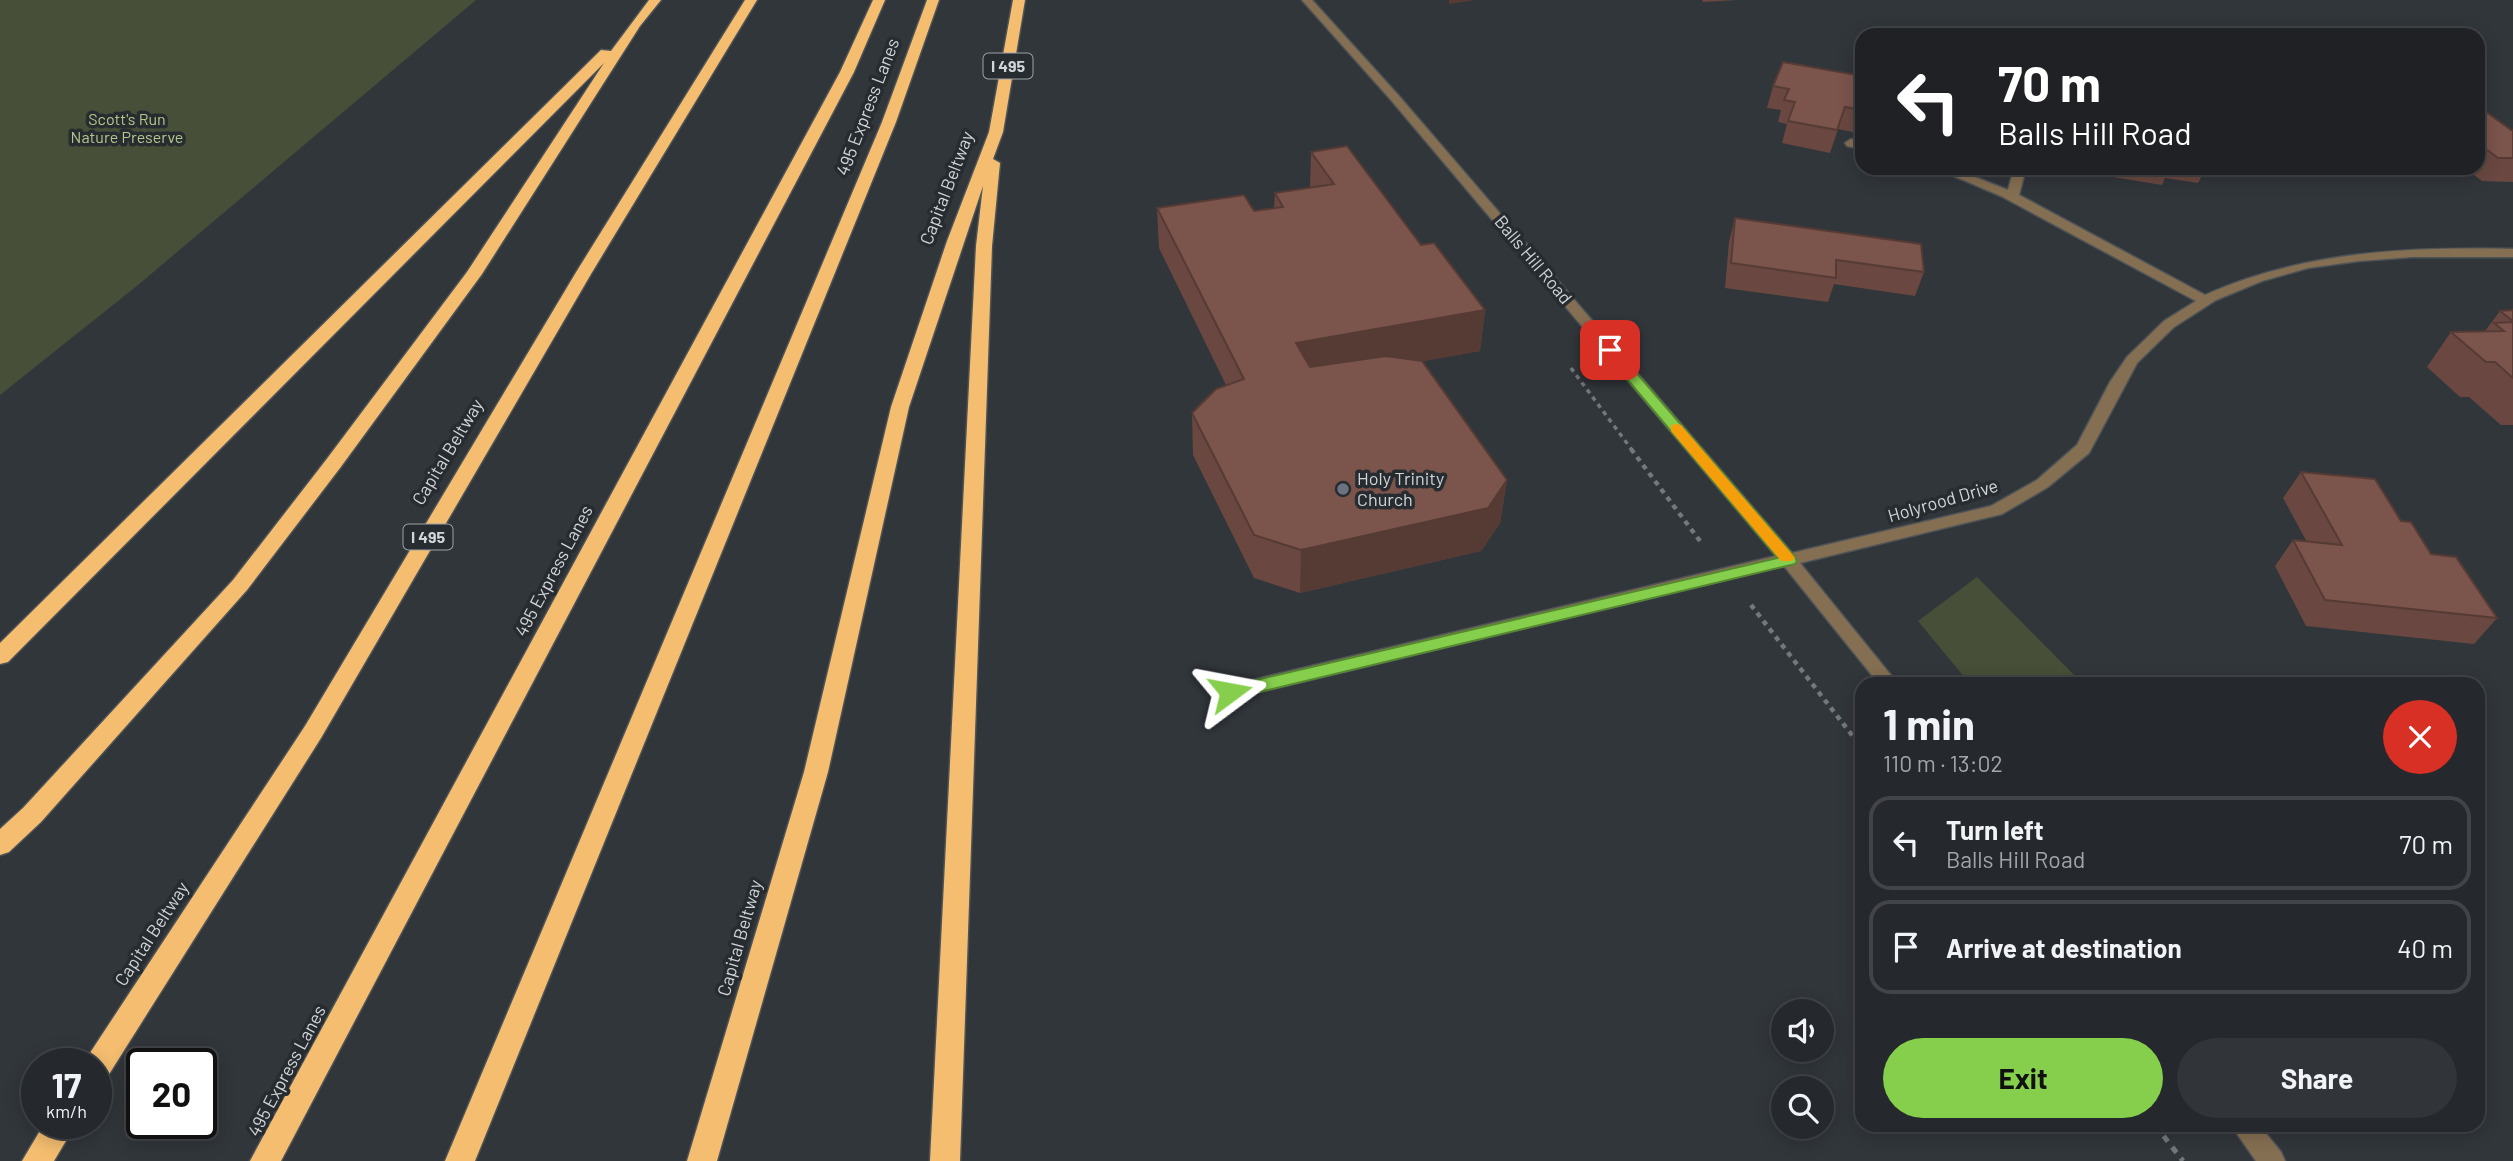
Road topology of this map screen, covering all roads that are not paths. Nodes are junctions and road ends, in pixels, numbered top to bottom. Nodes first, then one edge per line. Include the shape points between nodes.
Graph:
1 (655, 0) edge
2 (751, 0) edge
3 (879, 0) edge
4 (933, 0) edge
5 (1018, 0) edge
6 (1307, 0) edge
7 (635, 24) junction
8 (996, 132) junction
9 (1958, 175) edge
10 (2018, 175) edge
11 (2012, 197) junction
12 (2513, 253) edge
13 (2205, 300) junction
14 (1789, 561) junction
15 (0, 656) edge
16 (1883, 677) edge
17 (1230, 692) dead end
18 (0, 845) edge
19 (110, 1048) edge
20 (2249, 1132) edge
21 (51, 1139) edge
22 (37, 1161) edge
23 (265, 1161) edge
24 (460, 1161) edge
25 (702, 1161) edge
26 (945, 1161) edge
27 (2272, 1161) edge

1 - 7 highway
2 - 19 highway, Capital Beltway / I 495 via 313,732
3 - 23 highway, 495 Express Lanes via 834,97
4 - 24 highway, 495 Express Lanes via 884,135
5 - 8 highway, Capital Beltway / I 495
6 - 14 street, Balls Hill Road
7 - 15 highway
7 - 18 highway via 474,274 240,585
8 - 25 highway, Capital Beltway / I 495 via 900,407 816,772
8 - 26 highway via 984,246
9 - 11 street
10 - 11 street
11 - 13 street
12 - 13 street, Holyrood Drive via 2377,255 2313,264 2254,279
13 - 14 street, Holyrood Drive via 2165,326 2131,361 2084,447 2049,481 1996,510
14 - 16 street, Balls Hill Road
14 - 17 street, Holyrood Drive
20 - 27 street
21 - 22 highway

